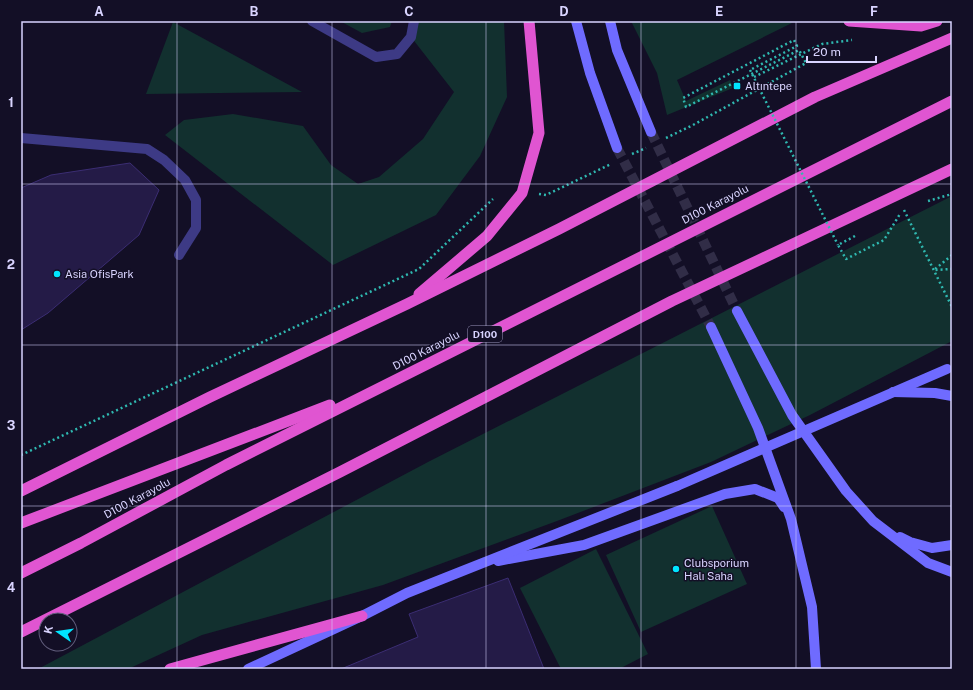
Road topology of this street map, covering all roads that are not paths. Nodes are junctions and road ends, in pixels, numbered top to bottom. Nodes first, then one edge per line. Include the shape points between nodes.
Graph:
1 (312, 21) edge
2 (414, 21) edge
3 (529, 21) edge
4 (576, 21) edge
5 (610, 21) edge
6 (849, 21) edge
7 (937, 21) edge
8 (952, 38) edge
9 (952, 101) edge
10 (651, 132) tunnel mouth
11 (21, 138) edge
12 (617, 148) tunnel mouth
13 (952, 169) edge
14 (179, 255) dead end
15 (407, 304) junction
16 (737, 311) tunnel mouth
17 (712, 327) tunnel mouth
18 (949, 367) edge
19 (387, 384) junction
20 (893, 392) junction
21 (952, 396) edge
22 (21, 491) edge
23 (791, 519) junction
24 (873, 521) junction
25 (21, 523) edge
26 (952, 545) edge
27 (474, 566) junction
28 (952, 572) edge
29 (21, 573) edge
30 (362, 616) junction
31 (21, 632) edge
32 (170, 669) edge
33 (248, 669) edge
34 (816, 669) edge

1 - 2 street via 376,57 397,54 411,37
3 - 15 highway via 539,133 522,193 487,236
4 - 12 main road via 590,73
5 - 10 main road via 617,50
6 - 7 highway via 920,26
8 - 15 highway via 815,97
9 - 19 highway, D100 Karayolu / D100
11 - 14 street via 147,149 164,160 185,180 196,200 196,228
13 - 31 highway via 672,301
15 - 22 highway
16 - 24 main road via 792,414 846,491
17 - 23 main road via 758,428
18 - 20 main road, bridge
19 - 25 highway
19 - 29 highway, D100 Karayolu / D100
20 - 21 main road
20 - 27 main road, bridge via 677,486
23 - 27 main road via 778,498 755,489 725,494 584,545
23 - 34 main road via 812,607
24 - 26 main road via 910,542 932,548
24 - 28 main road via 928,563
27 - 30 main road via 407,593
30 - 32 highway
30 - 33 main road

